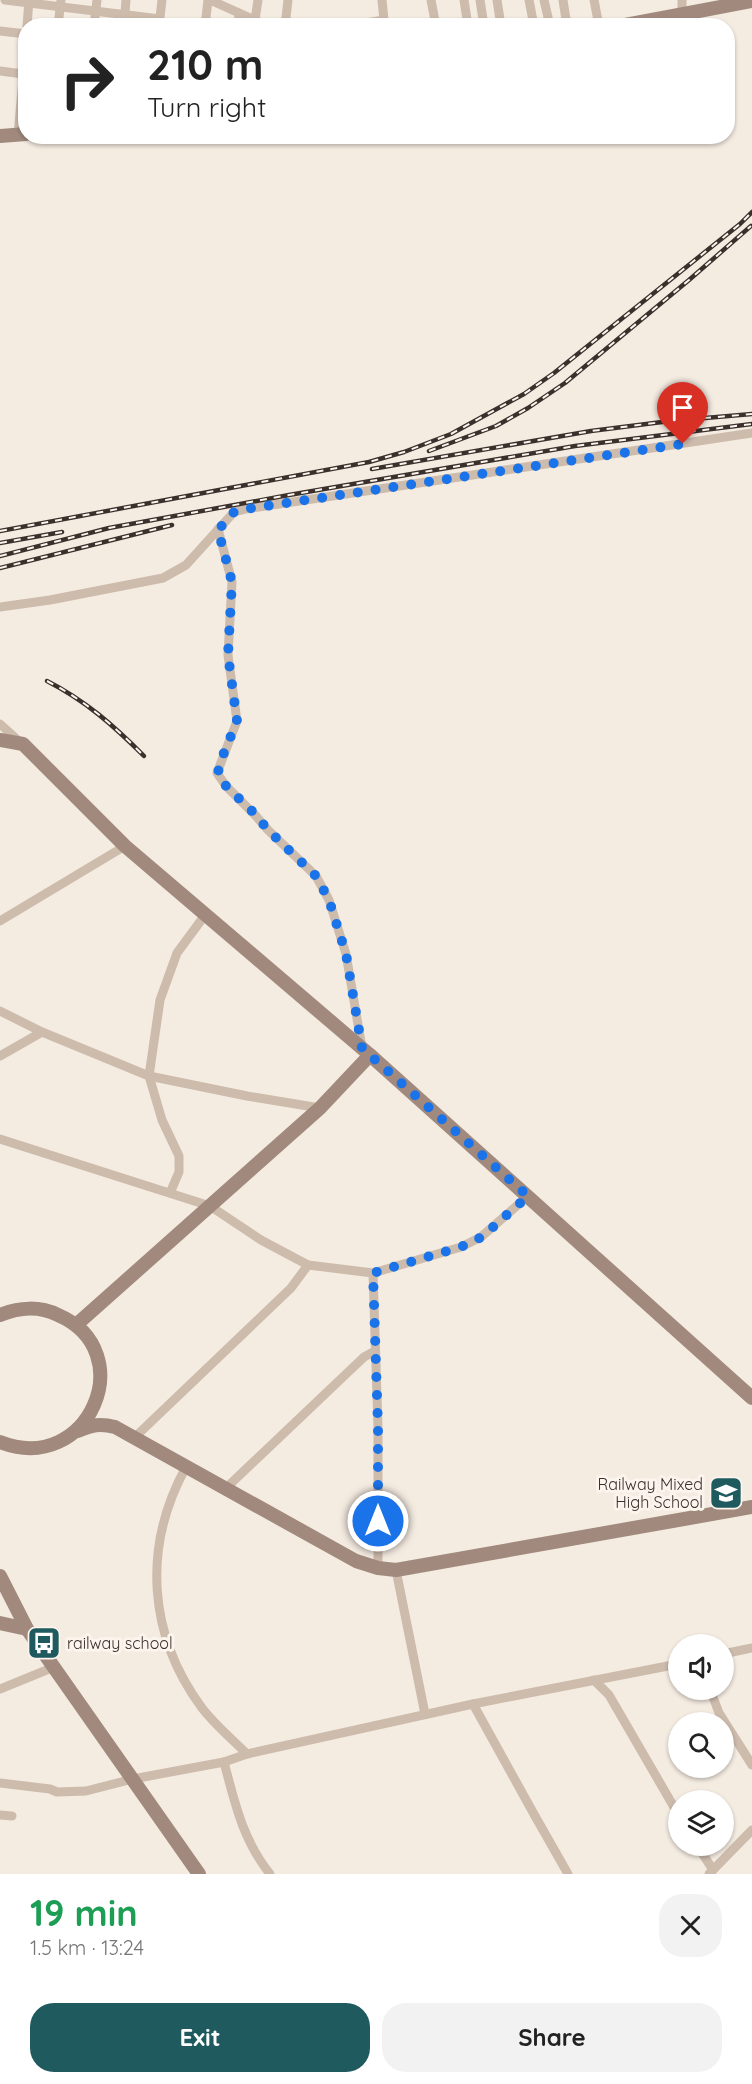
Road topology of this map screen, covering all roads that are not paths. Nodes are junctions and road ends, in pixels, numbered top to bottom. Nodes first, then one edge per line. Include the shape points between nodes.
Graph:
1 (5, 0) edge
2 (97, 0) edge
3 (126, 0) edge
4 (162, 0) edge
5 (209, 0) edge
6 (258, 0) edge
7 (288, 0) edge
8 (382, 0) edge
9 (431, 0) edge
10 (464, 0) edge
11 (480, 0) edge
12 (497, 0) edge
13 (529, 0) edge
14 (544, 0) edge
15 (562, 0) edge
16 (594, 0) edge
17 (752, 1) edge
18 (29, 2) edge
19 (225, 3) edge
20 (60, 4) edge
21 (682, 7) edge
22 (96, 12) junction
23 (239, 13) junction
24 (124, 15) junction
25 (28, 18) edge
26 (95, 18) edge
27 (139, 18) edge
28 (160, 18) edge
29 (207, 18) edge
30 (239, 18) edge
31 (250, 18) edge
32 (255, 18) edge
33 (286, 18) edge
34 (384, 18) edge
35 (434, 18) edge
36 (467, 18) edge
37 (483, 18) edge
38 (500, 18) edge
39 (532, 18) edge
40 (548, 18) edge
41 (565, 18) edge
42 (597, 18) edge
43 (646, 18) edge
44 (0, 31) edge
45 (18, 33) edge
46 (0, 71) edge
47 (18, 73) edge
48 (18, 134) edge
49 (0, 136) edge
50 (752, 433) edge
51 (218, 530) junction
52 (0, 607) edge
53 (0, 724) edge
54 (0, 740) edge
55 (22, 744) junction
56 (125, 846) junction
57 (205, 915) junction
58 (0, 921) edge
59 (0, 1011) edge
60 (42, 1032) junction
61 (366, 1051) junction
62 (0, 1056) edge
63 (149, 1076) junction
64 (320, 1107) junction
65 (0, 1139) edge
66 (170, 1193) junction
67 (528, 1196) junction
68 (210, 1206) junction
69 (308, 1265) junction
70 (373, 1273) junction
71 (0, 1315) edge
72 (76, 1325) junction
73 (375, 1351) junction
74 (752, 1398) edge
75 (97, 1400) junction
76 (115, 1427) junction
77 (78, 1431) junction
78 (134, 1438) junction
79 (0, 1442) edge
80 (186, 1467) junction
81 (225, 1489) junction
82 (752, 1507) edge
83 (378, 1568) junction
84 (396, 1570) junction
85 (0, 1576) edge
86 (0, 1623) edge
87 (27, 1629) junction
88 (752, 1648) edge
89 (734, 1652) edge
90 (668, 1666) edge
91 (54, 1667) junction
92 (594, 1680) junction
93 (0, 1689) edge
94 (714, 1700) edge
95 (473, 1704) junction
96 (425, 1714) junction
97 (247, 1754) junction
98 (224, 1762) junction
99 (752, 1766) edge
100 (134, 1779) junction
101 (0, 1783) edge
102 (668, 1797) edge
103 (0, 1815) edge
104 (12, 1816) dead end
105 (752, 1830) edge
106 (703, 1856) edge
107 (711, 1872) edge
108 (199, 1874) edge
109 (270, 1874) edge
110 (568, 1874) edge

1 - 18 street
2 - 22 street
3 - 24 street
4 - 28 street
5 - 19 street
5 - 29 street
6 - 32 street
7 - 33 street
8 - 34 street
9 - 35 street
10 - 36 street
11 - 37 street
12 - 38 street
13 - 39 street
14 - 40 street
15 - 41 street
16 - 42 street
17 - 21 street
18 - 20 street
18 - 25 street
19 - 23 street
20 - 22 street
21 - 43 street
22 - 24 street
22 - 26 street
23 - 30 street
23 - 31 street
24 - 27 street
44 - 45 street
46 - 47 street
48 - 49 street
50 - 51 street via 246,509 234,512
51 - 52 street via 186,566 163,578
51 - 61 street via 232,582 228,655 237,721 217,772 226,786 316,876 329,900 346,954
53 - 55 street
54 - 55 street
55 - 56 street
56 - 57 street
56 - 58 street
57 - 61 street
57 - 63 street via 177,953 163,991
59 - 60 street
60 - 62 street
60 - 63 street
61 - 64 street
61 - 67 street
63 - 64 street
63 - 66 street via 162,1120 179,1156 179,1172
64 - 68 street
65 - 66 street
66 - 68 street
67 - 70 street via 482,1237
67 - 74 street
68 - 69 street
68 - 72 street
69 - 70 street
69 - 78 street via 291,1288
70 - 73 street
71 - 72 street via 24,1309 43,1310
72 - 75 street via 93,1347 99,1364
73 - 81 street via 364,1356
73 - 83 street
75 - 76 street
75 - 77 street
76 - 77 street via 91,1425
76 - 78 street
77 - 79 street via 45,1447 27,1449
78 - 80 street
80 - 81 street
80 - 97 street via 172,1493 158,1553 158,1604 165,1638 177,1667 204,1710
81 - 83 street via 356,1561
82 - 84 street
83 - 84 street
84 - 96 street
85 - 87 street
86 - 87 street
87 - 91 street
88 - 89 street
90 - 92 street
91 - 93 street
91 - 100 street
92 - 95 street
92 - 102 street via 609,1695
94 - 99 street
95 - 96 street
95 - 110 street
96 - 97 street
97 - 98 street
98 - 100 street
98 - 109 street via 242,1828
100 - 101 street via 86,1791 57,1792
100 - 108 street
103 - 104 street
105 - 107 street
106 - 107 street

